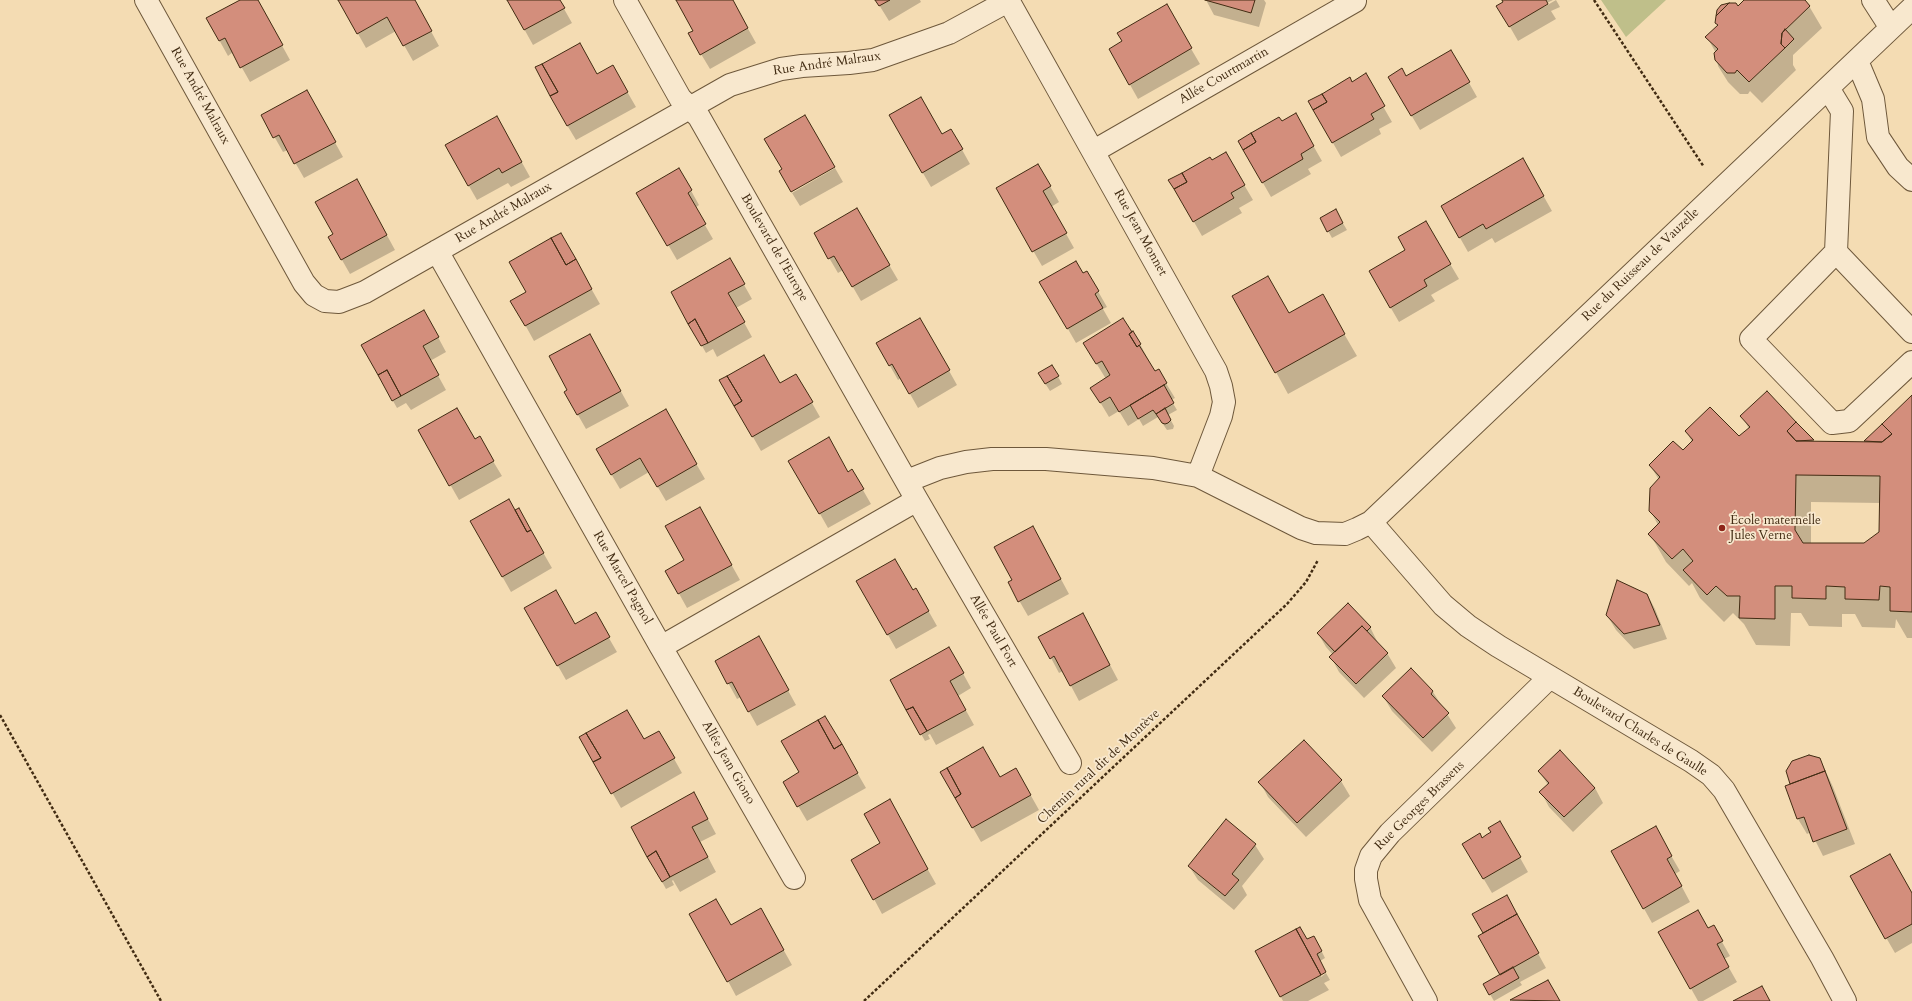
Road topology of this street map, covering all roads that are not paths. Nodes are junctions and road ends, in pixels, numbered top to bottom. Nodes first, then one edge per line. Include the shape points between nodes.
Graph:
1 (146, 0) edge
2 (625, 0) edge
3 (1873, 0) edge
4 (1008, 1) edge
5 (1355, 1) edge
6 (1912, 8) edge
7 (1891, 28) junction
8 (1857, 61) junction
9 (1828, 88) junction
10 (690, 107) junction
11 (1094, 151) junction
12 (1912, 180) edge
13 (437, 251) junction
14 (1836, 252) junction
15 (1912, 332) edge
16 (1912, 362) edge
17 (1198, 476) junction
18 (912, 490) junction
19 (1371, 522) junction
20 (661, 647) junction
21 (1550, 677) junction
22 (1070, 763) dead end
23 (794, 878) dead end
24 (1426, 1001) edge
25 (1845, 1001) edge

1 - 13 street, Rue André Malraux via 304,283 314,295 325,301 339,302 352,298
2 - 10 street, Boulevard de l'Europe via 680,98
3 - 7 street
4 - 10 street, Rue André Malraux via 949,33 898,52 855,63 802,66 769,72 730,85
4 - 11 street, Rue Jean Monnet
5 - 11 street, Allée Courtmartin
6 - 7 street, Rue du Ruisseau de Vauzelle
7 - 8 street, Rue du Ruisseau de Vauzelle
8 - 9 street, Rue du Ruisseau de Vauzelle
8 - 12 street via 1873,99 1878,137 1898,167
9 - 14 street via 1842,111
9 - 19 street, Rue du Ruisseau de Vauzelle
10 - 13 street, Rue André Malraux
10 - 18 street, Boulevard de l'Europe via 700,117
11 - 17 street, Rue Jean Monnet via 1216,370 1224,402
13 - 20 street, Rue Marcel Pagnol
14 - 15 street
14 - 16 street via 1751,339 1832,423 1849,421
17 - 18 street via 1153,468 1046,459 992,459 940,468
17 - 19 street via 1301,528 1316,533 1345,534
18 - 20 street
18 - 22 street, Allée Paul Fort
19 - 21 street, Boulevard Charles de Gaulle via 1448,609 1468,626
20 - 23 street, Allée Jean Giono
21 - 24 street, Rue Georges Brassens via 1390,833 1371,856 1366,870 1370,900
21 - 25 street, Boulevard Charles de Gaulle via 1711,775 1724,790

